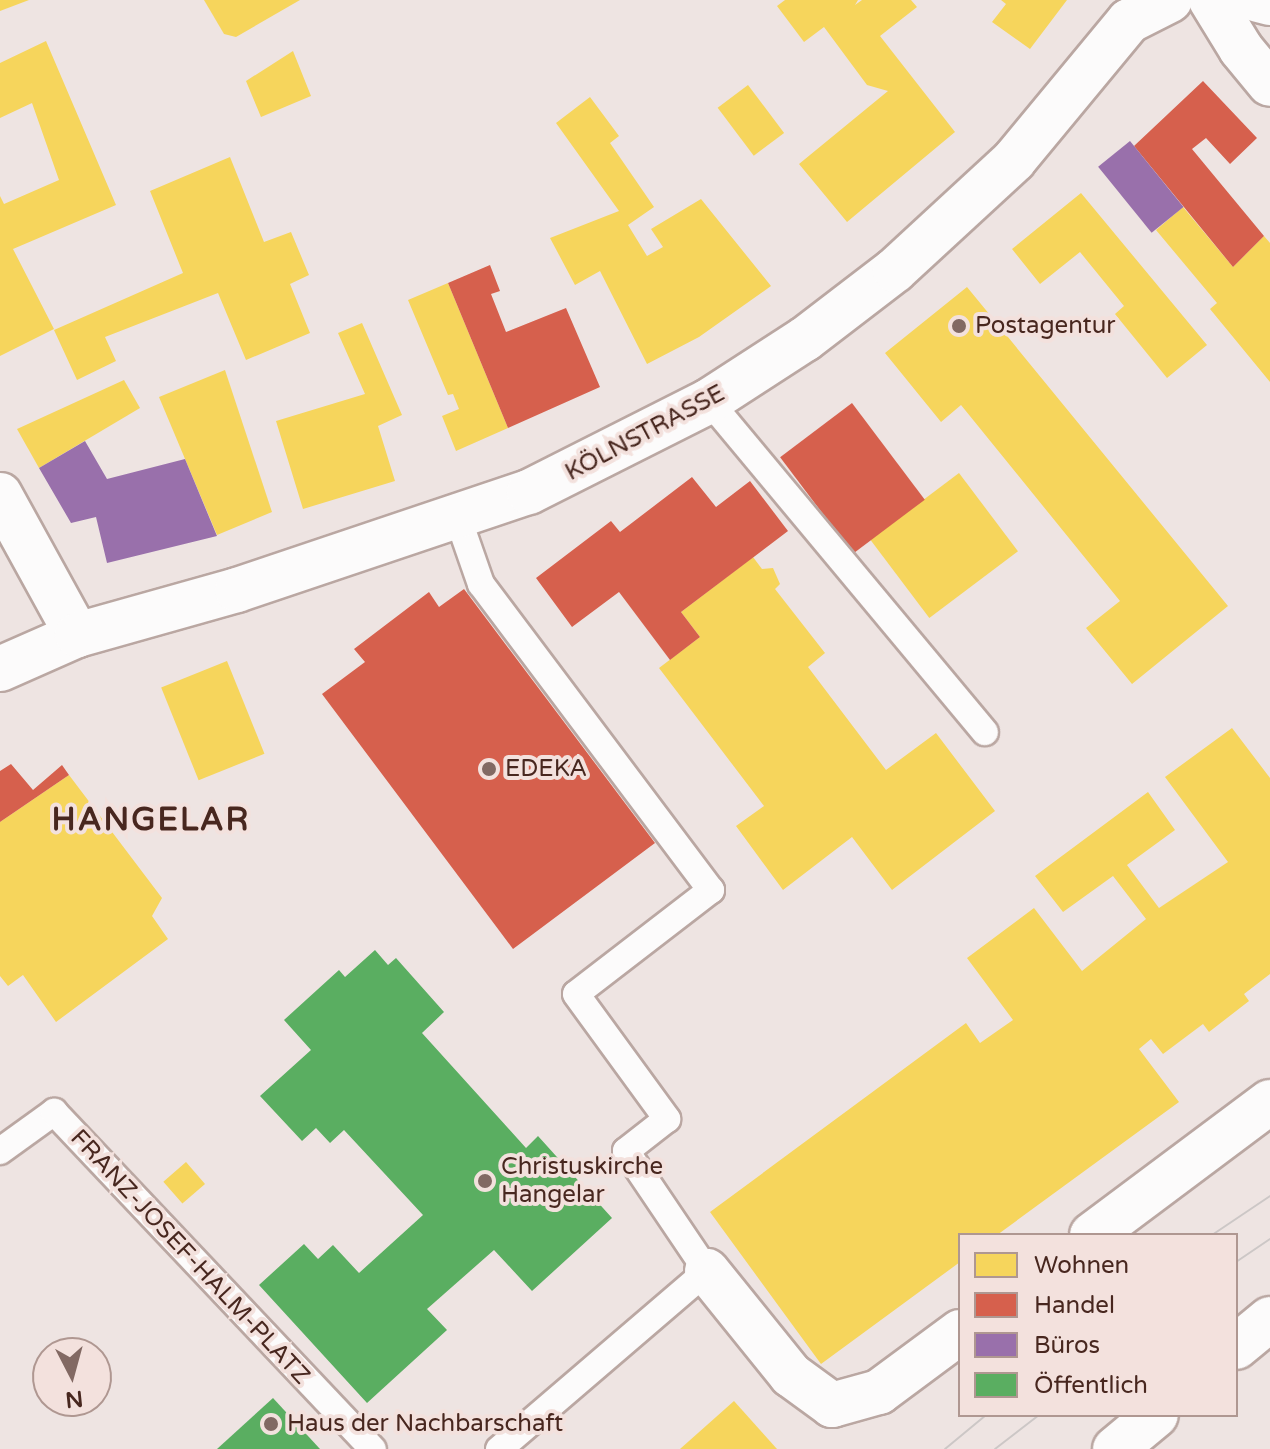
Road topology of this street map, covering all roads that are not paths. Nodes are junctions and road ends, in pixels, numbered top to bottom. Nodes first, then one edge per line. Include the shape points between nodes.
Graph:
1 (1170, 0) edge
2 (1211, 0) edge
3 (1258, 0) edge
4 (1270, 3) edge
5 (1270, 84) edge
6 (709, 401) junction
7 (0, 495) edge
8 (458, 518) junction
9 (77, 635) junction
10 (0, 669) edge
11 (985, 732) dead end
12 (1270, 1102) edge
13 (0, 1151) edge
14 (1095, 1233) edge
15 (707, 1271) junction
16 (1270, 1319) edge
17 (958, 1333) edge
18 (1238, 1345) edge
19 (1154, 1417) edge
20 (373, 1449) edge
21 (499, 1449) edge
22 (1115, 1449) edge

1 - 6 street, KÖLNSTRASSE via 1129,21 1014,160 895,270 805,339
2 - 5 street
3 - 4 street
6 - 8 street, KÖLNSTRASSE via 587,465
6 - 11 lane
7 - 9 street
8 - 9 street, KÖLNSTRASSE
8 - 15 lane via 481,584 711,890 576,994 667,1119 626,1151
9 - 10 street, KÖLNSTRASSE
12 - 14 street
13 - 20 lane, FRANZ-JOSEF-HALM-PLATZ via 54,1112
15 - 17 street via 791,1375 832,1405 879,1392
15 - 21 lane
16 - 18 street
19 - 22 street

